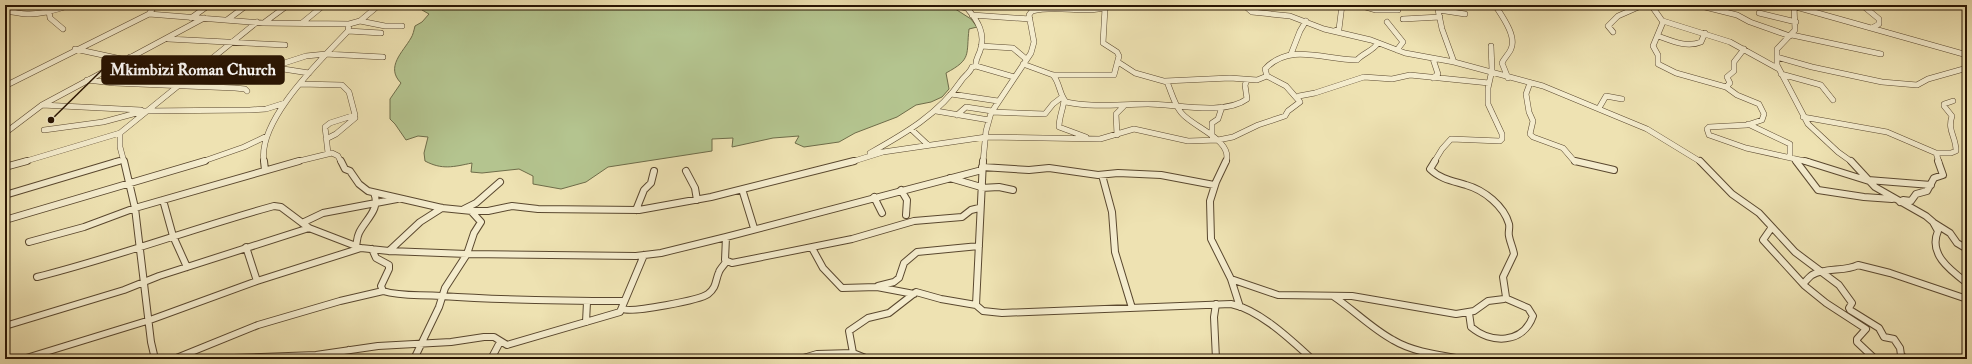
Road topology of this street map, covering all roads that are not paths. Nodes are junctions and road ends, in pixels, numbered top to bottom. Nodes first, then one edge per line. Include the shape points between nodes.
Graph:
1 (71, 5) edge
2 (155, 5) edge
3 (209, 5) edge
4 (247, 5) edge
5 (288, 5) edge
6 (324, 5) edge
7 (379, 5) edge
8 (951, 5) edge
9 (972, 5) edge
10 (1028, 5) edge
11 (1114, 5) edge
12 (1244, 5) edge
13 (1342, 5) edge
14 (1359, 5) edge
15 (1431, 5) edge
16 (1495, 5) edge
17 (1643, 5) edge
18 (1651, 5) edge
19 (1697, 5) edge
20 (1862, 5) edge
21 (1794, 6) edge
22 (966, 7) junction
23 (1438, 7) edge
24 (1105, 8) junction
25 (1397, 8) edge
26 (1035, 9) junction
27 (49, 11) junction
28 (5, 12) edge
29 (1759, 13) dead end
30 (149, 14) junction
31 (1465, 14) dead end
32 (972, 15) junction
33 (1440, 17) junction
34 (191, 18) junction
35 (204, 18) junction
36 (1030, 18) junction
37 (227, 20) junction
38 (1306, 20) junction
39 (360, 21) junction
40 (1663, 21) junction
41 (257, 22) junction
42 (1387, 22) dead end
43 (1796, 22) junction
44 (263, 23) junction
45 (302, 23) junction
46 (349, 24) junction
47 (402, 26) dead end
48 (1872, 28) junction
49 (63, 29) dead end
50 (348, 31) junction
51 (1330, 31) junction
52 (1614, 32) dead end
53 (381, 33) dead end
54 (1705, 33) junction
55 (1791, 35) junction
56 (1658, 36) junction
57 (166, 39) junction
58 (232, 42) junction
59 (1378, 43) junction
60 (285, 45) dead end
61 (981, 46) junction
62 (1491, 46) dead end
63 (75, 49) junction
64 (1744, 49) junction
65 (1397, 50) junction
66 (326, 54) junction
67 (1291, 54) junction
68 (1881, 54) dead end
69 (1967, 56) edge
70 (383, 57) dead end
71 (1777, 57) junction
72 (128, 58) junction
73 (1433, 59) junction
74 (1025, 62) junction
75 (1118, 62) junction
76 (1454, 62) junction
77 (203, 64) junction
78 (976, 66) junction
79 (274, 67) junction
80 (1967, 68) edge
81 (1116, 70) junction
82 (1130, 71) junction
83 (1780, 71) junction
84 (309, 73) junction
85 (1491, 73) junction
86 (1053, 75) junction
87 (1267, 76) junction
88 (1014, 77) junction
89 (1433, 78) junction
90 (1508, 78) junction
91 (87, 80) junction
92 (1165, 80) junction
93 (1247, 80) junction
94 (1489, 83) junction
95 (1530, 83) junction
96 (300, 84) junction
97 (5, 86) edge
98 (176, 86) junction
99 (1726, 87) junction
100 (247, 91) dead end
101 (951, 94) junction
102 (1298, 98) junction
103 (1063, 99) junction
104 (1622, 99) dead end
105 (1833, 100) dead end
106 (998, 101) junction
107 (1953, 101) dead end
108 (285, 103) junction
109 (42, 105) junction
110 (1176, 105) junction
111 (1124, 106) junction
112 (1222, 107) junction
113 (1599, 108) junction
114 (936, 110) junction
115 (144, 111) junction
116 (992, 111) junction
117 (354, 115) junction
118 (958, 115) junction
119 (1803, 117) junction
120 (988, 120) junction
121 (1116, 122) junction
122 (1748, 124) junction
123 (911, 129) junction
124 (1131, 129) junction
125 (44, 130) dead end
126 (5, 133) edge
127 (120, 133) junction
128 (1118, 135) junction
129 (267, 136) junction
130 (1212, 136) junction
131 (986, 137) junction
132 (326, 139) junction
133 (1091, 139) junction
134 (1218, 140) junction
135 (928, 145) junction
136 (1936, 153) junction
137 (328, 154) junction
138 (862, 158) junction
139 (1792, 159) junction
140 (123, 160) junction
141 (5, 167) edge
142 (982, 168) junction
143 (265, 170) junction
144 (1614, 170) dead end
145 (654, 171) dead end
146 (686, 171) dead end
147 (1102, 175) junction
148 (948, 178) junction
149 (1868, 181) junction
150 (500, 182) dead end
151 (128, 184) junction
152 (1214, 185) junction
153 (1931, 185) junction
154 (981, 188) junction
155 (742, 189) junction
156 (901, 190) junction
157 (1014, 190) dead end
158 (374, 193) junction
159 (5, 195) edge
160 (874, 197) junction
161 (401, 198) junction
162 (1894, 199) junction
163 (163, 200) junction
164 (697, 200) junction
165 (1900, 202) junction
166 (375, 203) junction
167 (135, 208) junction
168 (442, 208) junction
169 (979, 208) junction
170 (467, 210) junction
171 (636, 210) junction
172 (882, 213) dead end
173 (906, 215) dead end
174 (5, 220) edge
175 (1933, 222) junction
176 (302, 223) junction
177 (1772, 227) junction
178 (309, 228) junction
179 (754, 228) junction
180 (172, 236) junction
181 (726, 237) junction
182 (29, 242) dead end
183 (979, 246) junction
184 (246, 247) junction
185 (358, 247) junction
186 (140, 248) junction
187 (812, 248) junction
188 (372, 249) junction
189 (1967, 249) edge
190 (389, 251) junction
191 (467, 254) junction
192 (644, 255) junction
193 (726, 262) junction
194 (186, 267) junction
195 (1821, 272) junction
196 (37, 277) dead end
197 (1231, 279) junction
198 (145, 281) junction
199 (257, 281) junction
200 (1967, 283) edge
201 (1803, 284) junction
202 (877, 287) junction
203 (383, 291) junction
204 (914, 294) junction
205 (442, 296) junction
206 (1332, 296) junction
207 (1505, 298) junction
208 (1967, 299) edge
209 (624, 301) junction
210 (587, 302) junction
211 (1216, 304) junction
212 (976, 305) junction
213 (1240, 307) junction
214 (1132, 308) junction
215 (623, 309) junction
216 (1469, 312) junction
217 (150, 320) junction
218 (586, 322) junction
219 (5, 326) edge
220 (500, 342) junction
221 (420, 343) junction
222 (203, 347) junction
223 (349, 350) junction
224 (853, 353) junction
225 (22, 359) edge
226 (156, 359) edge
227 (174, 359) edge
228 (205, 359) edge
229 (344, 359) edge
230 (414, 359) edge
231 (491, 359) edge
232 (800, 359) edge
233 (868, 359) edge
234 (1216, 359) edge
235 (1312, 359) edge
236 (1462, 359) edge
237 (1875, 359) edge
238 (1906, 359) edge

1 - 27 street
2 - 30 street
3 - 34 street
4 - 37 street
5 - 44 street
6 - 45 street
7 - 39 street
8 - 22 street
9 - 22 street
10 - 26 street
11 - 24 street
12 - 38 street via 1252,12
13 - 51 street via 1339,29
14 - 25 street via 1376,10
15 - 23 street
16 - 90 street via 1503,16 1513,41 1502,63
17 - 52 street via 1614,19 1608,26
18 - 40 street
19 - 55 street via 1737,15 1750,22
20 - 48 street via 1879,19 1879,24
21 - 43 street
21 - 48 street
22 - 32 street
23 - 31 street
23 - 33 street
24 - 26 street
24 - 75 street via 1103,44 1119,54
25 - 33 street via 1404,20
26 - 36 street via 1029,15
27 - 28 street via 28,14
27 - 49 street via 50,18
29 - 43 street
30 - 34 street
30 - 63 street
32 - 36 street
32 - 61 street via 984,33
33 - 76 street
34 - 35 street
35 - 37 street
35 - 57 street
36 - 74 street via 1034,42
37 - 41 street
38 - 51 street
38 - 67 street via 1301,26
39 - 46 street
39 - 47 street
40 - 54 street
40 - 56 street
41 - 44 street
41 - 58 street
42 - 65 street via 1403,42
43 - 55 street
44 - 45 street
45 - 46 street
46 - 50 street
48 - 69 street
50 - 53 street
50 - 66 street
51 - 59 street
54 - 56 street via 1700,43 1696,44
54 - 64 street
55 - 68 street
55 - 71 street via 1777,49
56 - 99 street via 1653,46 1658,55 1658,64 1676,73
57 - 58 street
57 - 72 street
58 - 60 street
58 - 77 street
59 - 65 street
59 - 67 street via 1376,48 1363,53 1357,60
61 - 74 street via 1013,48
61 - 78 street via 974,61
62 - 85 street
63 - 72 street
63 - 97 street
64 - 83 street
64 - 99 street via 1734,62 1734,71 1728,77 1730,83
65 - 73 street
66 - 70 street
66 - 79 street via 306,56
66 - 84 street
67 - 87 street via 1279,56 1269,64 1265,69
71 - 80 street via 1882,82 1918,85
71 - 83 street
72 - 77 street
72 - 91 street
73 - 76 street
73 - 89 street via 1438,71 1437,76
74 - 86 street
74 - 88 street
75 - 81 street
75 - 82 street
76 - 85 street
77 - 79 street
77 - 98 street
78 - 88 street
78 - 101 street via 972,67
79 - 84 street
81 - 82 street
81 - 86 street via 1114,75 1110,76
82 - 92 street
83 - 105 street via 1821,85
83 - 119 street
84 - 96 street
85 - 90 street
85 - 94 street
86 - 103 street via 1059,80
87 - 93 street via 1261,80
87 - 102 street via 1277,80
88 - 106 street
89 - 94 street
89 - 102 street via 1404,75 1392,79 1364,77 1307,93
90 - 95 street
91 - 98 street
91 - 109 street
92 - 93 street via 1201,80 1215,77
92 - 110 street
93 - 112 street via 1247,99 1241,104
94 - 207 street via 1488,104 1502,139 1451,139 1430,169 1439,176 1479,190 1499,207 1504,215 1510,227 1509,235 1514,254 1503,277
95 - 113 street
95 - 144 street via 1526,94 1533,121 1530,134 1532,137 1562,148 1576,163
96 - 108 street
96 - 117 street via 346,86 351,94
98 - 100 street via 235,88
98 - 115 street
99 - 122 street via 1762,108 1762,120
101 - 106 street
101 - 114 street
102 - 134 street via 1300,102 1285,116 1258,124 1233,137
103 - 111 street via 1072,103
103 - 116 street via 1053,104 1045,114
103 - 133 street via 1059,127
104 - 113 street via 1606,96
106 - 116 street
107 - 136 street via 1944,106 1952,116 1949,125 1956,151
108 - 115 street via 266,109 250,110
108 - 129 street
109 - 115 street
109 - 126 street
110 - 111 street
110 - 112 street
110 - 130 street via 1183,115
111 - 121 street via 1116,114
112 - 130 street via 1218,119 1212,123
113 - 177 street via 1647,129 1701,162 1732,194 1759,213
114 - 118 street
114 - 123 street
115 - 125 street via 103,122
115 - 127 street
116 - 118 street via 966,107
116 - 120 street
117 - 132 street via 354,119
117 - 132 street via 327,124 324,129
118 - 120 street
119 - 136 street via 1887,132
119 - 149 street via 1850,160
120 - 131 street
121 - 124 street
121 - 128 street
122 - 139 street via 1790,144
122 - 139 street via 1709,127 1707,132 1713,138 1731,144
123 - 135 street
123 - 138 street
124 - 128 street
124 - 134 street via 1147,130 1188,141
127 - 140 street
127 - 141 street
128 - 133 street via 1106,139
129 - 143 street via 262,163
129 - 151 street via 230,153
130 - 134 street
131 - 133 street
131 - 135 street
131 - 142 street
132 - 137 street
134 - 152 street via 1225,150 1227,160
135 - 138 street
136 - 153 street via 1943,169 1943,176 1934,178
137 - 143 street
137 - 158 street via 335,153 359,184
138 - 155 street via 837,167
139 - 149 street via 1821,165
139 - 162 street via 1819,190
140 - 151 street
140 - 159 street
142 - 147 street via 1049,168 1078,174
142 - 148 street
142 - 154 street
143 - 163 street
145 - 171 street via 651,183 644,190
146 - 164 street via 695,188
147 - 152 street via 1161,175
147 - 214 street via 1112,212 1115,252
148 - 154 street
148 - 156 street
149 - 153 street
149 - 162 street
150 - 170 street
151 - 167 street
151 - 174 street
152 - 197 street via 1210,201 1211,239
153 - 165 street via 1927,191 1916,194 1912,200
154 - 157 street
154 - 169 street
155 - 164 street
155 - 179 street
156 - 160 street
156 - 173 street via 907,200
158 - 161 street
158 - 166 street
160 - 172 street
160 - 179 street
161 - 166 street
161 - 168 street
162 - 165 street
163 - 167 street
163 - 180 street
164 - 171 street
165 - 175 street
166 - 176 street via 323,213
166 - 185 street via 358,234
167 - 182 street
167 - 186 street
168 - 170 street
168 - 190 street via 420,222
169 - 183 street
169 - 187 street via 962,217 914,221
170 - 171 street via 488,211 512,206 538,209
170 - 191 street via 481,222 474,233
175 - 189 street
175 - 200 street via 1938,231 1935,236 1935,250
176 - 178 street
176 - 180 street via 281,207 274,206
177 - 195 street via 1795,252
177 - 201 street via 1763,240
178 - 184 street
178 - 185 street
179 - 181 street
180 - 186 street
180 - 194 street
181 - 192 street
181 - 193 street
183 - 202 street via 917,252 904,263 899,278
183 - 212 street
184 - 194 street
184 - 199 street
185 - 188 street
185 - 199 street
186 - 196 street
186 - 198 street
187 - 193 street
187 - 202 street via 823,268 842,288
188 - 190 street
188 - 203 street via 376,258 384,260 390,266 381,286
190 - 191 street
191 - 192 street
191 - 205 street via 449,278
192 - 209 street
193 - 215 street via 719,272 716,286 707,295 641,310
194 - 198 street
195 - 201 street via 1812,275
195 - 208 street via 1852,268 1856,265 1866,266
195 - 238 street via 1839,285 1850,299 1850,310 1881,330 1884,337 1894,339 1901,355
197 - 206 street via 1275,294
197 - 213 street
198 - 217 street
198 - 219 street via 124,290
199 - 217 street
201 - 237 street via 1866,329 1857,342
202 - 204 street
203 - 205 street via 396,295
203 - 222 street via 258,326
204 - 212 street via 919,292
204 - 224 street via 889,313 868,318 851,328 848,334
205 - 210 street
205 - 221 street
206 - 216 street via 1368,298 1456,314
206 - 236 street via 1394,341 1424,352
207 - 216 street via 1488,301
207 - 216 street via 1528,308 1533,316 1532,324 1516,336 1501,339 1479,334 1471,327
209 - 210 street
209 - 215 street
210 - 218 street
211 - 213 street
211 - 214 street
211 - 234 street
212 - 214 street via 983,311 1002,313
213 - 235 street via 1282,333
215 - 218 street via 615,314
217 - 225 street
217 - 226 street via 151,342
218 - 220 street via 507,345
220 - 221 street via 490,337
220 - 231 street
221 - 223 street
221 - 230 street
222 - 227 street
222 - 228 street
223 - 228 street via 316,355
223 - 229 street
224 - 232 street via 812,354
224 - 233 street

